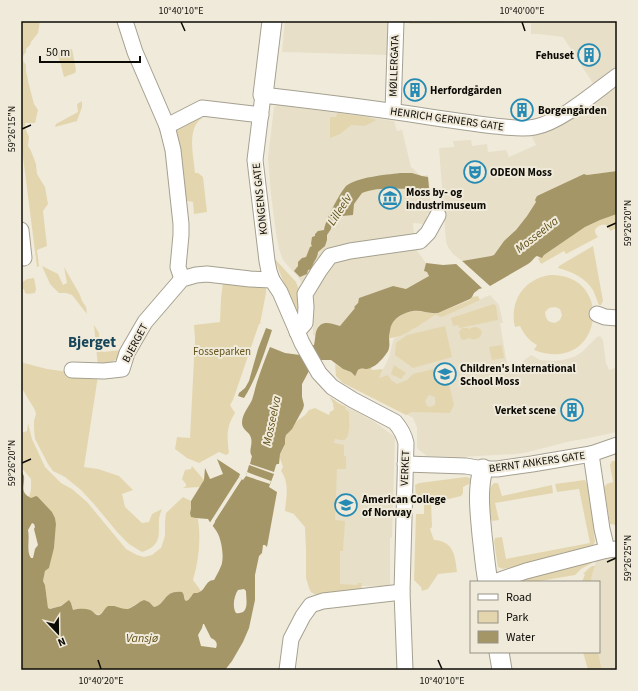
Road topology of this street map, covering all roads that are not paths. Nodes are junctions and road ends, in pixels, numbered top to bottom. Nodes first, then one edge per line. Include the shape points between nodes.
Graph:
1 (125, 21) edge
2 (272, 21) edge
3 (396, 21) edge
4 (617, 76) edge
5 (263, 95) junction
6 (393, 111) junction
7 (261, 115) junction
8 (167, 126) junction
9 (438, 215) dead end
10 (21, 230) edge
11 (24, 258) dead end
12 (182, 279) junction
13 (272, 280) junction
14 (597, 314) dead end
15 (617, 318) edge
16 (297, 332) junction
17 (314, 366) joint
18 (72, 370) dead end
19 (617, 445) edge
20 (591, 454) junction
21 (404, 464) junction
22 (483, 469) junction
23 (612, 550) edge
24 (488, 581) edge
25 (497, 581) edge
26 (402, 592) junction
27 (499, 653) edge
28 (287, 670) edge
29 (405, 670) edge
30 (502, 670) edge

1 - 8 street via 135,52
2 - 5 street, KONGENS GATE
3 - 6 street, MØLLERGATA
4 - 6 street, HENRICH GERNERS GATE via 570,111 534,128 478,124
5 - 6 street, HENRICH GERNERS GATE
5 - 7 street, KONGENS GATE
7 - 8 street via 202,108
7 - 13 street, KONGENS GATE via 255,160 267,260
8 - 12 street via 173,150 181,224 178,267
9 - 16 street via 428,233 420,241 330,256 305,294 305,323
10 - 11 street
12 - 13 street via 207,274
12 - 18 street, BJERGET via 145,322 127,353 122,369
13 - 16 street, KONGENS GATE via 280,292
14 - 15 street
16 - 17 street, KONGENS GATE
17 - 21 street, VERKET via 332,387 395,422 401,429 406,443
19 - 20 street, BERNT ANKERS GATE
20 - 22 street, BERNT ANKERS GATE
20 - 23 street, BERNT ANKERS GATE via 602,529
21 - 22 street, BERNT ANKERS GATE
21 - 26 street, VERKET
22 - 24 street, BERNT ANKERS GATE via 480,479 479,513
23 - 25 street via 526,571
26 - 28 street via 324,601 311,605 291,639
26 - 29 street, VERKET
27 - 30 street

